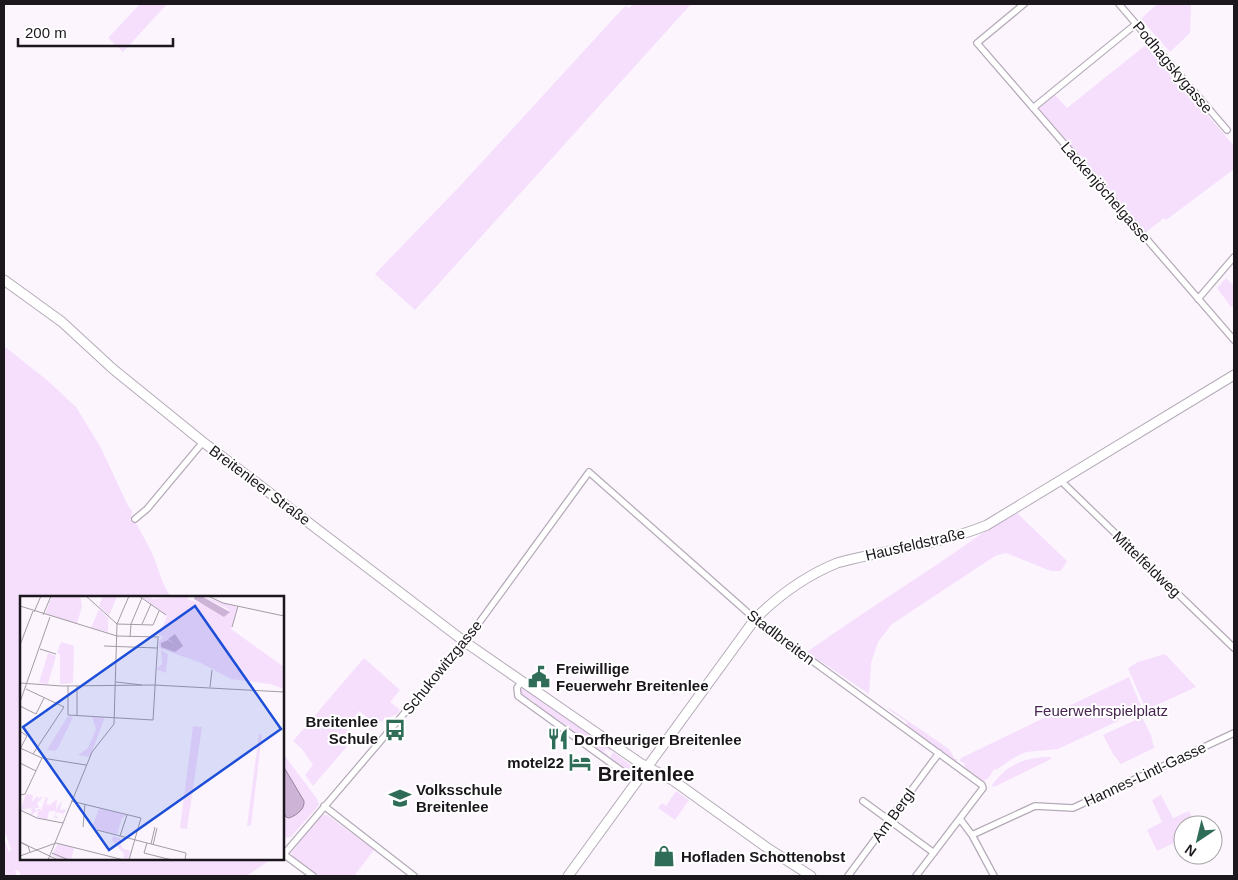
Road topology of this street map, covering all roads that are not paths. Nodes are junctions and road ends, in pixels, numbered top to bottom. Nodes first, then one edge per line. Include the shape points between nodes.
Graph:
1 (1024, 4) edge
2 (1119, 4) edge
3 (1136, 24) junction
4 (1033, 108) junction
5 (1227, 130) dead end
6 (1234, 257) edge
7 (4, 280) edge
8 (1198, 299) junction
9 (1234, 340) edge
10 (1234, 375) edge
11 (203, 442) junction
12 (589, 472) joint
13 (1060, 480) junction
14 (135, 519) dead end
15 (755, 619) junction
16 (464, 642) junction
17 (1234, 648) edge
18 (522, 682) junction
19 (1234, 732) edge
20 (938, 753) junction
21 (648, 767) junction
22 (637, 782) junction
23 (863, 801) dead end
24 (324, 806) junction
25 (960, 819) junction
26 (889, 820) junction
27 (972, 835) junction
28 (284, 853) edge
29 (934, 853) junction
30 (312, 876) edge
31 (414, 876) edge
32 (568, 876) edge
33 (811, 876) edge
34 (848, 876) edge
35 (916, 876) edge
36 (994, 876) edge

1 - 4 street, Lackenjöchelgasse via 977,43
2 - 3 street, Podhagskygasse
3 - 4 street
3 - 5 street, Podhagskygasse
4 - 8 street, Lackenjöchelgasse
6 - 8 street
7 - 11 main road, Breitenleer Straße via 62,322 113,369
8 - 9 street, Lackenjöchelgasse
10 - 13 main road, Hausfeldstraße
11 - 14 street
11 - 16 main road, Breitenleer Straße
12 - 15 street, Stadlbreiten
12 - 16 street, Schukowitzgasse
13 - 15 main road, Hausfeldstraße via 987,525 966,533 824,568 789,589
13 - 17 street, Mittelfeldweg
15 - 20 street, Stadlbreiten
15 - 21 main road, Hausfeldstraße
16 - 18 main road, Breitenleer Straße
16 - 24 street, Schukowitzgasse
18 - 21 main road, Breitenleer Straße
18 - 22 street via 517,688 518,696
19 - 27 street, Hannes-Lintl-Gasse via 1073,808 1035,806
20 - 25 street, Stadlbreiten via 982,784
20 - 26 street, Am Bergl
21 - 22 main road, Hausfeldstraße
21 - 33 main road, Breitenleer Straße via 674,781
22 - 32 main road, Hausfeldstraße
23 - 26 street
24 - 28 street, Schukowitzgasse
24 - 31 street
25 - 27 street
25 - 29 street
26 - 29 street
26 - 34 street, Am Bergl
27 - 36 street
28 - 30 street
29 - 35 street

